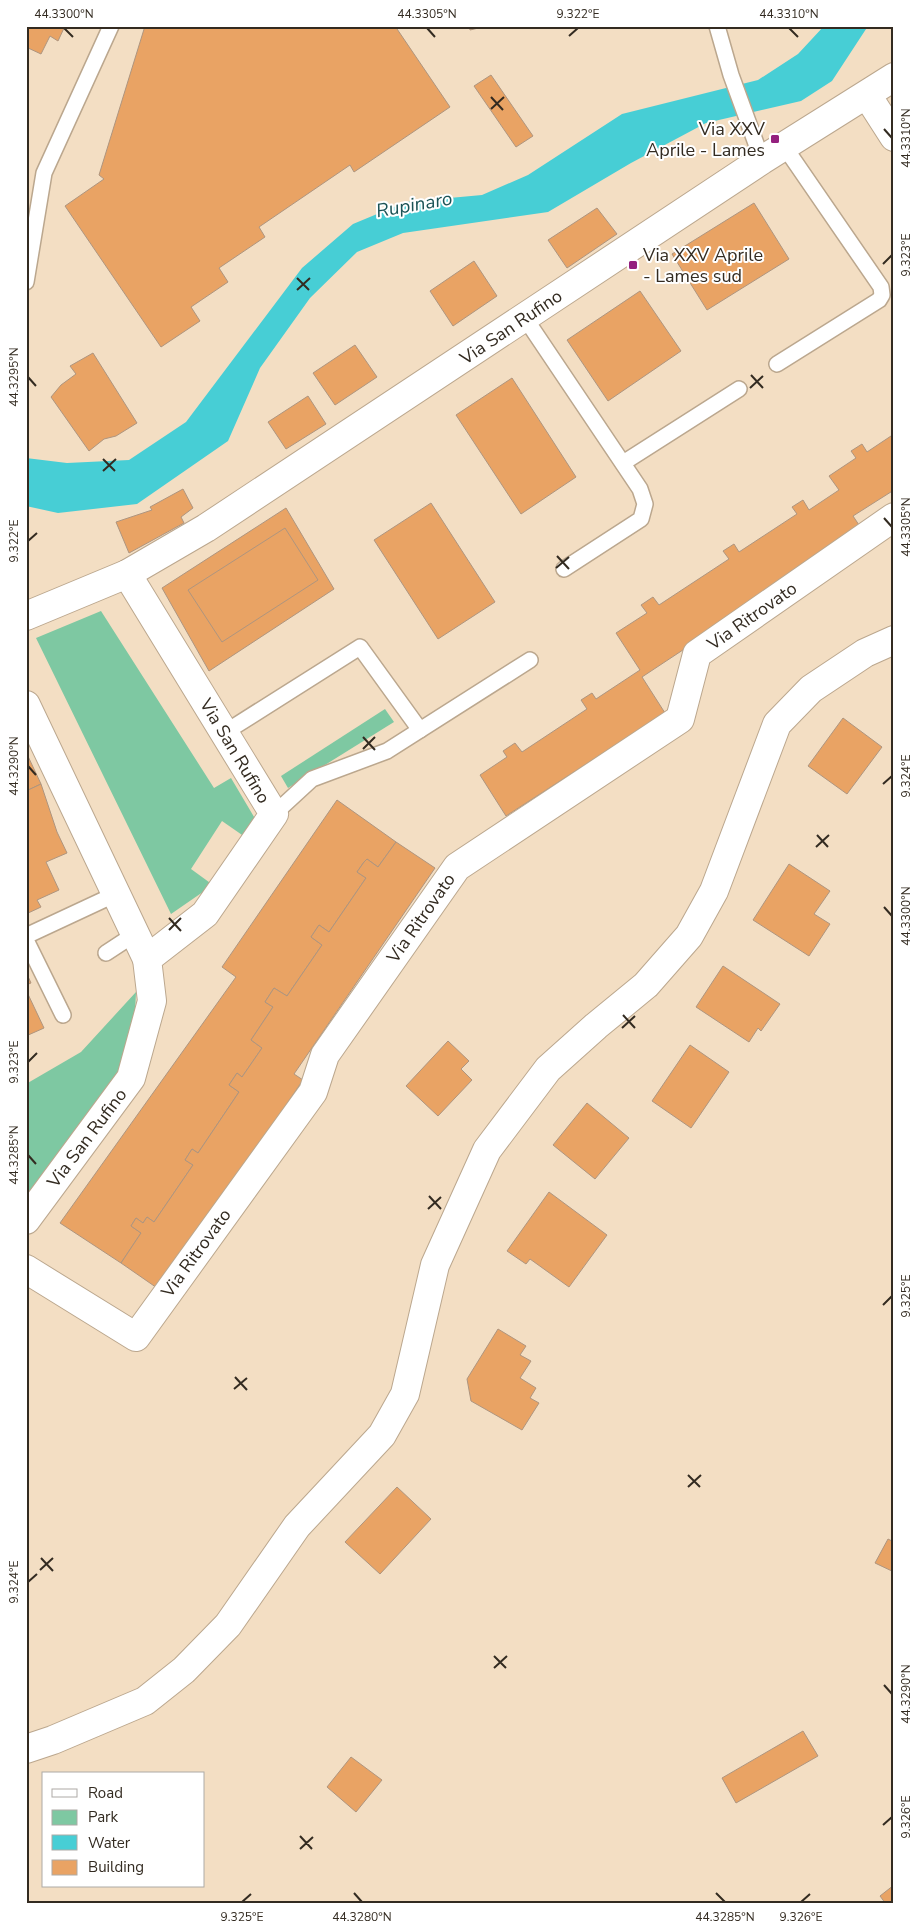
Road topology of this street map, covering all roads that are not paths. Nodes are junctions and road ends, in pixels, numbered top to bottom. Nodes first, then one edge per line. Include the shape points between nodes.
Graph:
1 (112, 26) edge
2 (717, 26) edge
3 (894, 77) edge
4 (867, 95) junction
5 (894, 136) edge
6 (767, 149) junction
7 (26, 200) edge
8 (36, 217) junction
9 (26, 282) edge
10 (524, 318) junction
11 (777, 364) dead end
12 (738, 389) dead end
13 (623, 463) junction
14 (894, 517) edge
15 (564, 569) dead end
16 (127, 574) junction
17 (26, 616) edge
18 (894, 640) edge
19 (530, 660) dead end
20 (26, 705) edge
21 (420, 730) junction
22 (224, 733) junction
23 (274, 814) junction
24 (116, 894) junction
25 (136, 934) junction
26 (26, 936) edge
27 (26, 940) edge
28 (106, 953) dead end
29 (147, 959) junction
30 (63, 1015) dead end
31 (26, 1220) edge
32 (26, 1269) edge
33 (26, 1749) edge

1 - 8 lane via 44,173
2 - 6 lane via 730,75
3 - 4 street, Via San Rufino
4 - 5 street
4 - 6 street, Via San Rufino
6 - 10 street, Via San Rufino
6 - 11 lane via 881,287 882,295 879,300
7 - 8 lane
8 - 9 lane
10 - 13 lane
10 - 16 street, Via San Rufino via 215,522
12 - 13 lane
13 - 15 lane via 640,489 645,504 641,519
14 - 32 street, Via Ritrovato via 697,654 680,719 457,867 325,1055 313,1092 136,1337
16 - 17 street, Via San Rufino
16 - 22 street, Via San Rufino
18 - 33 street via 865,653 811,689 777,724 714,891 689,936 646,986 548,1069 487,1150 435,1265 404,1394 382,1435 297,1526 228,1625 184,1670 145,1701
19 - 21 lane
20 - 24 street
21 - 22 lane via 360,647
21 - 23 lane via 387,751 312,779
22 - 23 street, Via San Rufino
23 - 29 street, Via San Rufino via 205,914
24 - 25 street
24 - 26 lane
25 - 28 lane
25 - 29 street
27 - 30 lane
29 - 31 street, Via San Rufino via 152,1001 132,1078

